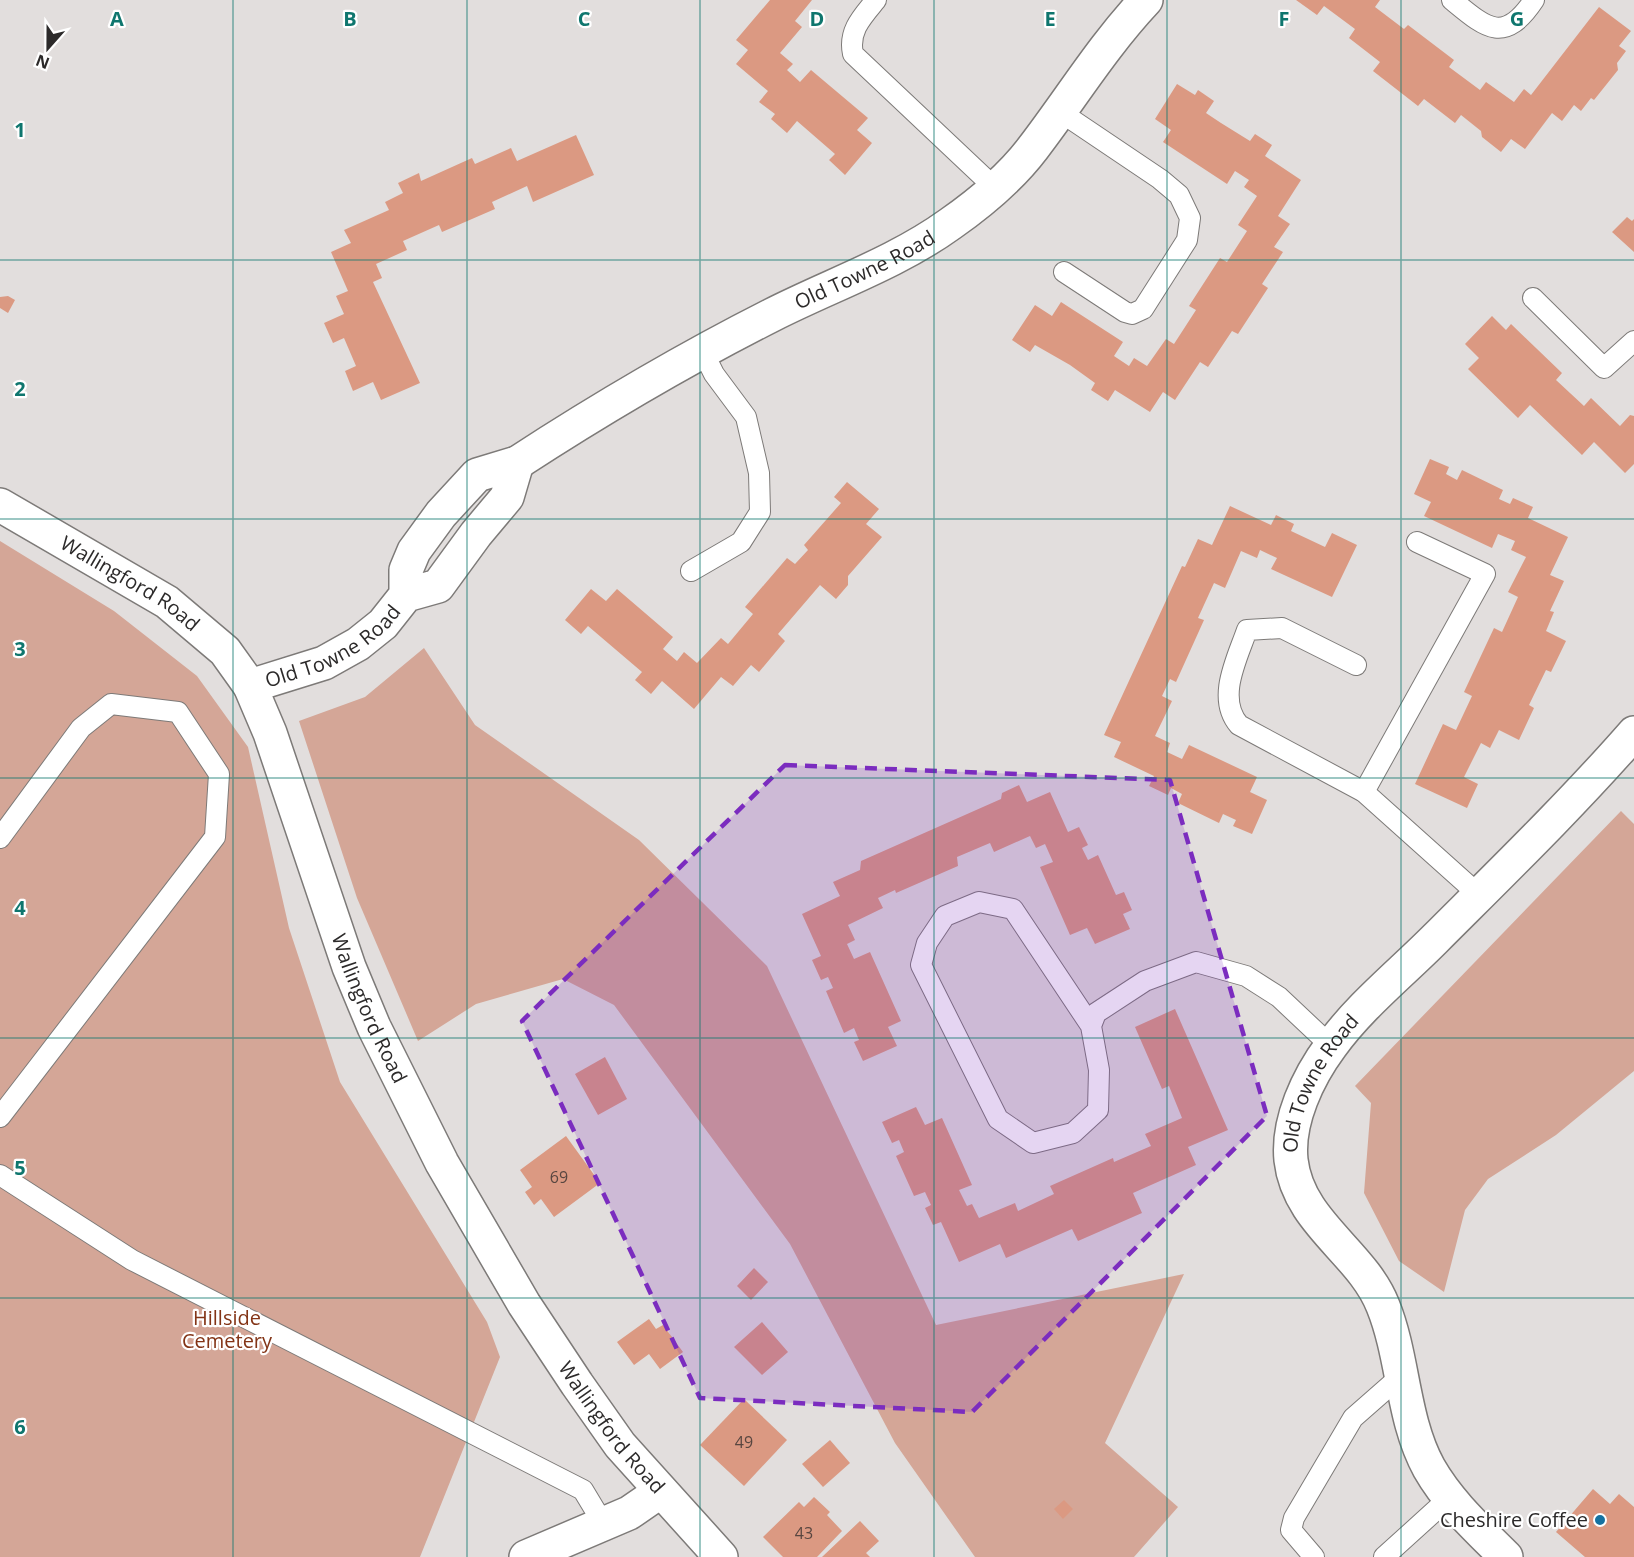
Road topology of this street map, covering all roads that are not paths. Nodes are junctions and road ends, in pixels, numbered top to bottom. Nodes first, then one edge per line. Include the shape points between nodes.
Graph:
1 (876, 0) edge
2 (1146, 0) edge
3 (1452, 0) edge
4 (1534, 0) edge
5 (1059, 111) junction
6 (995, 188) junction
7 (1064, 272) dead end
8 (1533, 298) dead end
9 (1634, 341) edge
10 (702, 350) junction
11 (0, 505) edge
12 (1417, 543) dead end
13 (691, 571) dead end
14 (1356, 665) dead end
15 (250, 686) junction
16 (1634, 733) edge
17 (1364, 792) junction
18 (0, 838) edge
19 (1479, 895) junction
20 (1091, 1026) junction
21 (1331, 1046) junction
22 (0, 1117) edge
23 (0, 1175) edge
24 (1402, 1375) junction
25 (661, 1491) junction
26 (1448, 1499) junction
27 (604, 1525) junction
28 (526, 1557) edge
29 (721, 1557) edge
30 (1314, 1557) edge
31 (1384, 1557) edge
32 (1506, 1557) edge

1 - 6 lane via 856,24 850,44 853,54
2 - 5 street, Old Towne Road via 1113,35
3 - 4 lane via 1483,26 1500,29 1523,16
5 - 6 street, Old Towne Road via 1032,149
5 - 7 lane via 1160,179 1179,195 1190,218 1187,240 1143,309 1132,314
6 - 10 street, Old Towne Road via 950,225 902,255
8 - 9 lane via 1604,368
10 - 13 lane via 714,374 746,417 759,473 760,512 741,542
10 - 15 street, Old Towne Road via 517,463 507,497 438,586 406,595 383,624 324,663
11 - 15 street, Wallingford Road via 167,602 225,651
12 - 17 lane via 1485,574
14 - 17 lane via 1282,628 1247,630 1228,699 1239,725
15 - 25 street, Wallingford Road via 270,733 349,967 407,1096 524,1304 620,1444
16 - 19 street, Old Towne Road
17 - 19 lane
18 - 22 lane via 81,728 111,704 178,712 219,774 214,837
19 - 21 street, Old Towne Road
20 - 20 lane via 1099,1070 1098,1110 1073,1133 1033,1143 998,1119 921,965 927,943 945,916 978,902 1013,909
20 - 21 lane via 1096,1013 1145,981 1196,962 1246,976
21 - 24 street, Old Towne Road via 1301,1099 1292,1134 1291,1161 1303,1197 1322,1228 1358,1267 1383,1303
23 - 27 lane via 132,1260 583,1490
24 - 26 street, Old Towne Road via 1418,1440
24 - 30 lane via 1353,1418 1294,1518 1291,1530
25 - 27 street
25 - 29 street, Wallingford Road
26 - 31 lane
26 - 32 street, Old Towne Road
27 - 28 street

